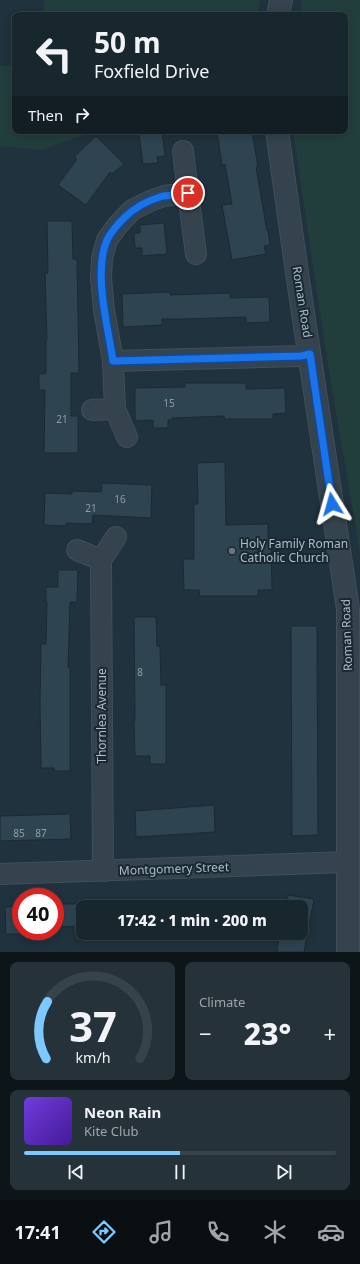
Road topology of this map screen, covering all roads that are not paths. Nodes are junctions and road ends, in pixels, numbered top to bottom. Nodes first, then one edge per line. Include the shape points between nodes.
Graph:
1 (281, 0) edge
2 (279, 12) edge
3 (277, 134) edge
4 (183, 151) dead end
5 (188, 193) junction
6 (196, 254) dead end
7 (310, 354) junction
8 (113, 361) junction
9 (115, 409) junction
10 (92, 410) dead end
11 (127, 437) dead end
12 (116, 537) dead end
13 (77, 550) dead end
14 (101, 560) junction
15 (354, 608) edge
16 (354, 787) edge
17 (348, 862) junction
18 (103, 871) junction
19 (0, 874) edge
20 (348, 952) edge

1 - 2 street
3 - 7 street, Roman Road
4 - 5 street
5 - 6 street
5 - 8 street via 164,196 132,210 107,240 102,258 102,278 104,310
7 - 8 street
7 - 15 street, Roman Road
8 - 9 street
9 - 10 street
9 - 11 street
12 - 14 street
13 - 14 street
14 - 18 street, Thornlea Avenue
15 - 16 street, Roman Road
16 - 17 street, Roman Road
17 - 18 street, Montgomery Street
17 - 20 street, Roman Road
18 - 19 street, Montgomery Street

